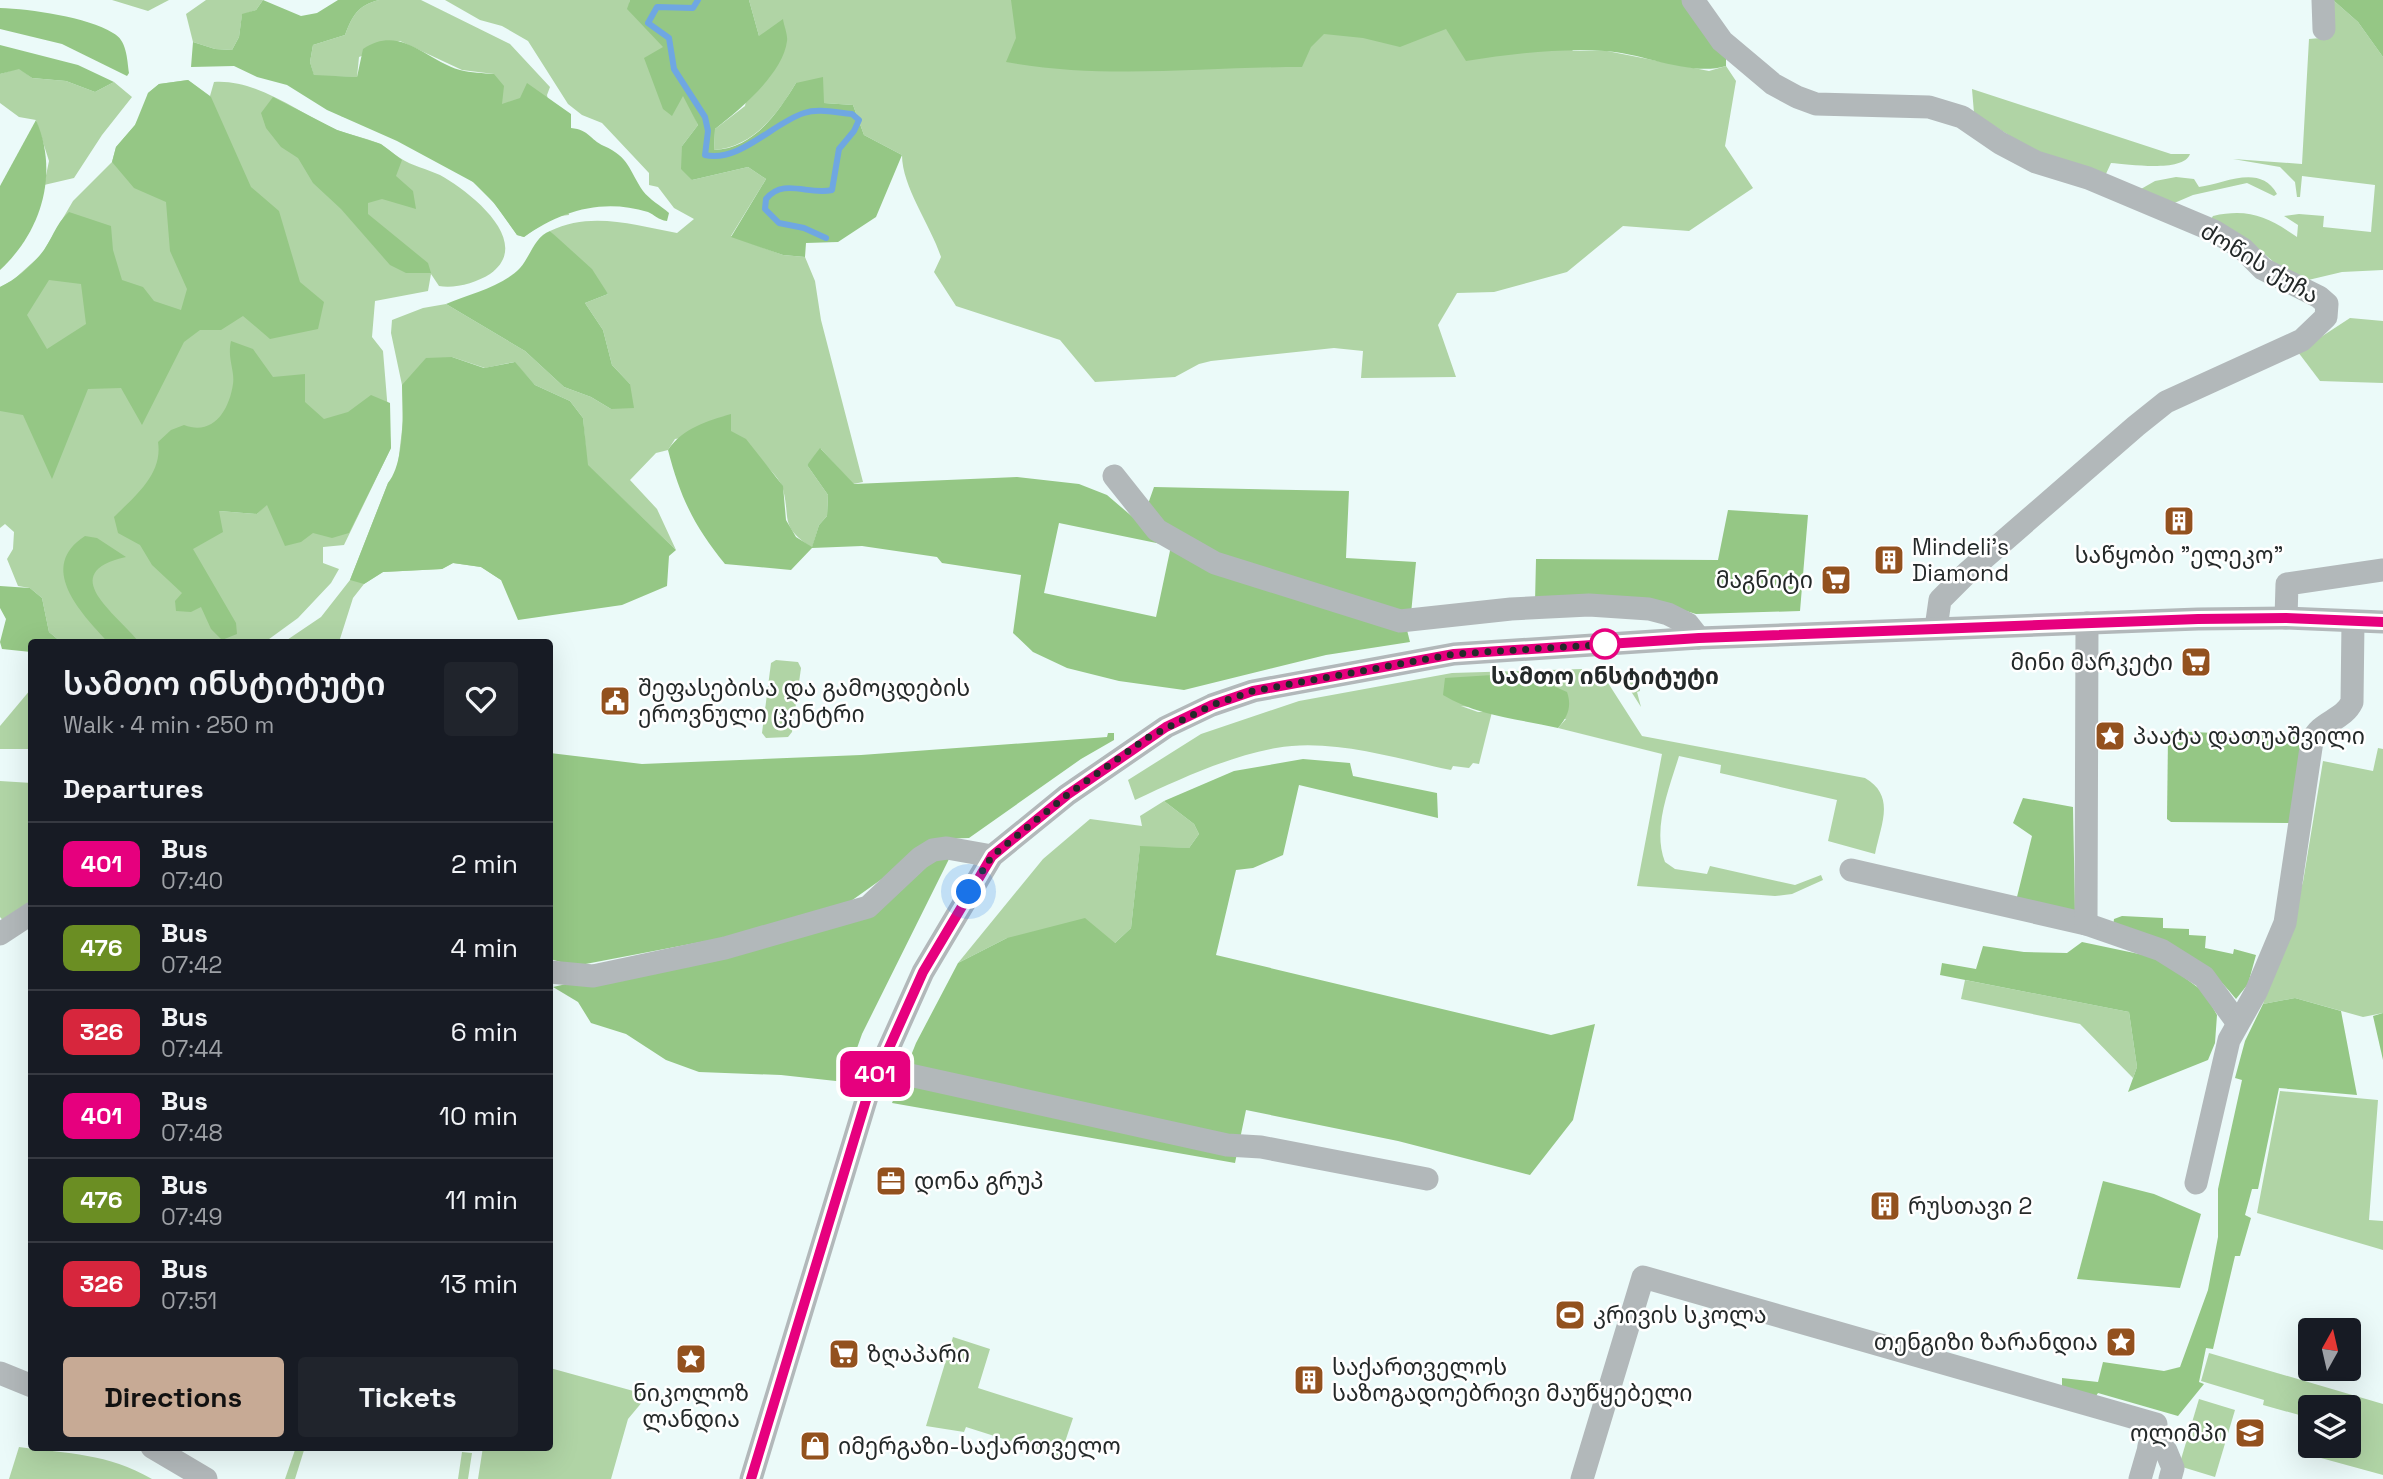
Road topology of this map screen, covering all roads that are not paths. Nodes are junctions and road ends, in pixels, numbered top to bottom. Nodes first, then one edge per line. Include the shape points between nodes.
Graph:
1 (1693, 0) edge
2 (2323, 0) edge
3 (2324, 29) dead end
4 (1114, 476) dead end
5 (2383, 570) edge
6 (2286, 618) junction
7 (2353, 622) junction
8 (2383, 622) edge
9 (2087, 623) junction
10 (1936, 628) junction
11 (1699, 638) junction
12 (992, 856) junction
13 (1852, 870) dead end
14 (28, 916) edge
15 (2086, 924) junction
16 (0, 934) edge
17 (553, 972) edge
18 (2237, 1022) junction
19 (878, 1068) junction
20 (1427, 1179) dead end
21 (2196, 1183) dead end
22 (0, 1373) edge
23 (28, 1384) edge
24 (2149, 1446) junction
25 (159, 1451) edge
26 (206, 1479) edge
27 (751, 1479) edge
28 (1582, 1479) edge
29 (2140, 1479) edge
30 (2170, 1479) edge

1 - 10 street, ძოწის ქუჩა via 1722,41 1773,84 1797,97 1816,104 1929,107 1962,117 2036,162 2088,178 2214,231 2243,249 2263,269 2327,304 2326,317 2302,340 2166,402 2136,426 1940,600
2 - 3 street
4 - 11 street via 1157,530 1215,563 1400,621 1588,605 1668,614 1688,624
5 - 6 street via 2287,584
6 - 7 street
6 - 9 street
7 - 8 street
7 - 18 street via 2352,702 2347,712 2316,732 2312,741 2285,923 2256,992
9 - 10 street
9 - 15 street
10 - 11 street
11 - 12 street via 1454,654 1253,691 1212,705 1147,738
12 - 17 street via 933,850 868,907 725,948 593,976
12 - 19 street via 923,972
13 - 15 street
14 - 16 street
15 - 18 street via 2184,962 2204,977
18 - 21 street via 2221,1064
19 - 20 street via 1227,1145 1261,1147
19 - 27 street
22 - 23 street
24 - 28 street via 2156,1424 1643,1277
24 - 29 street
24 - 30 street via 2166,1451 2173,1468
25 - 26 street

